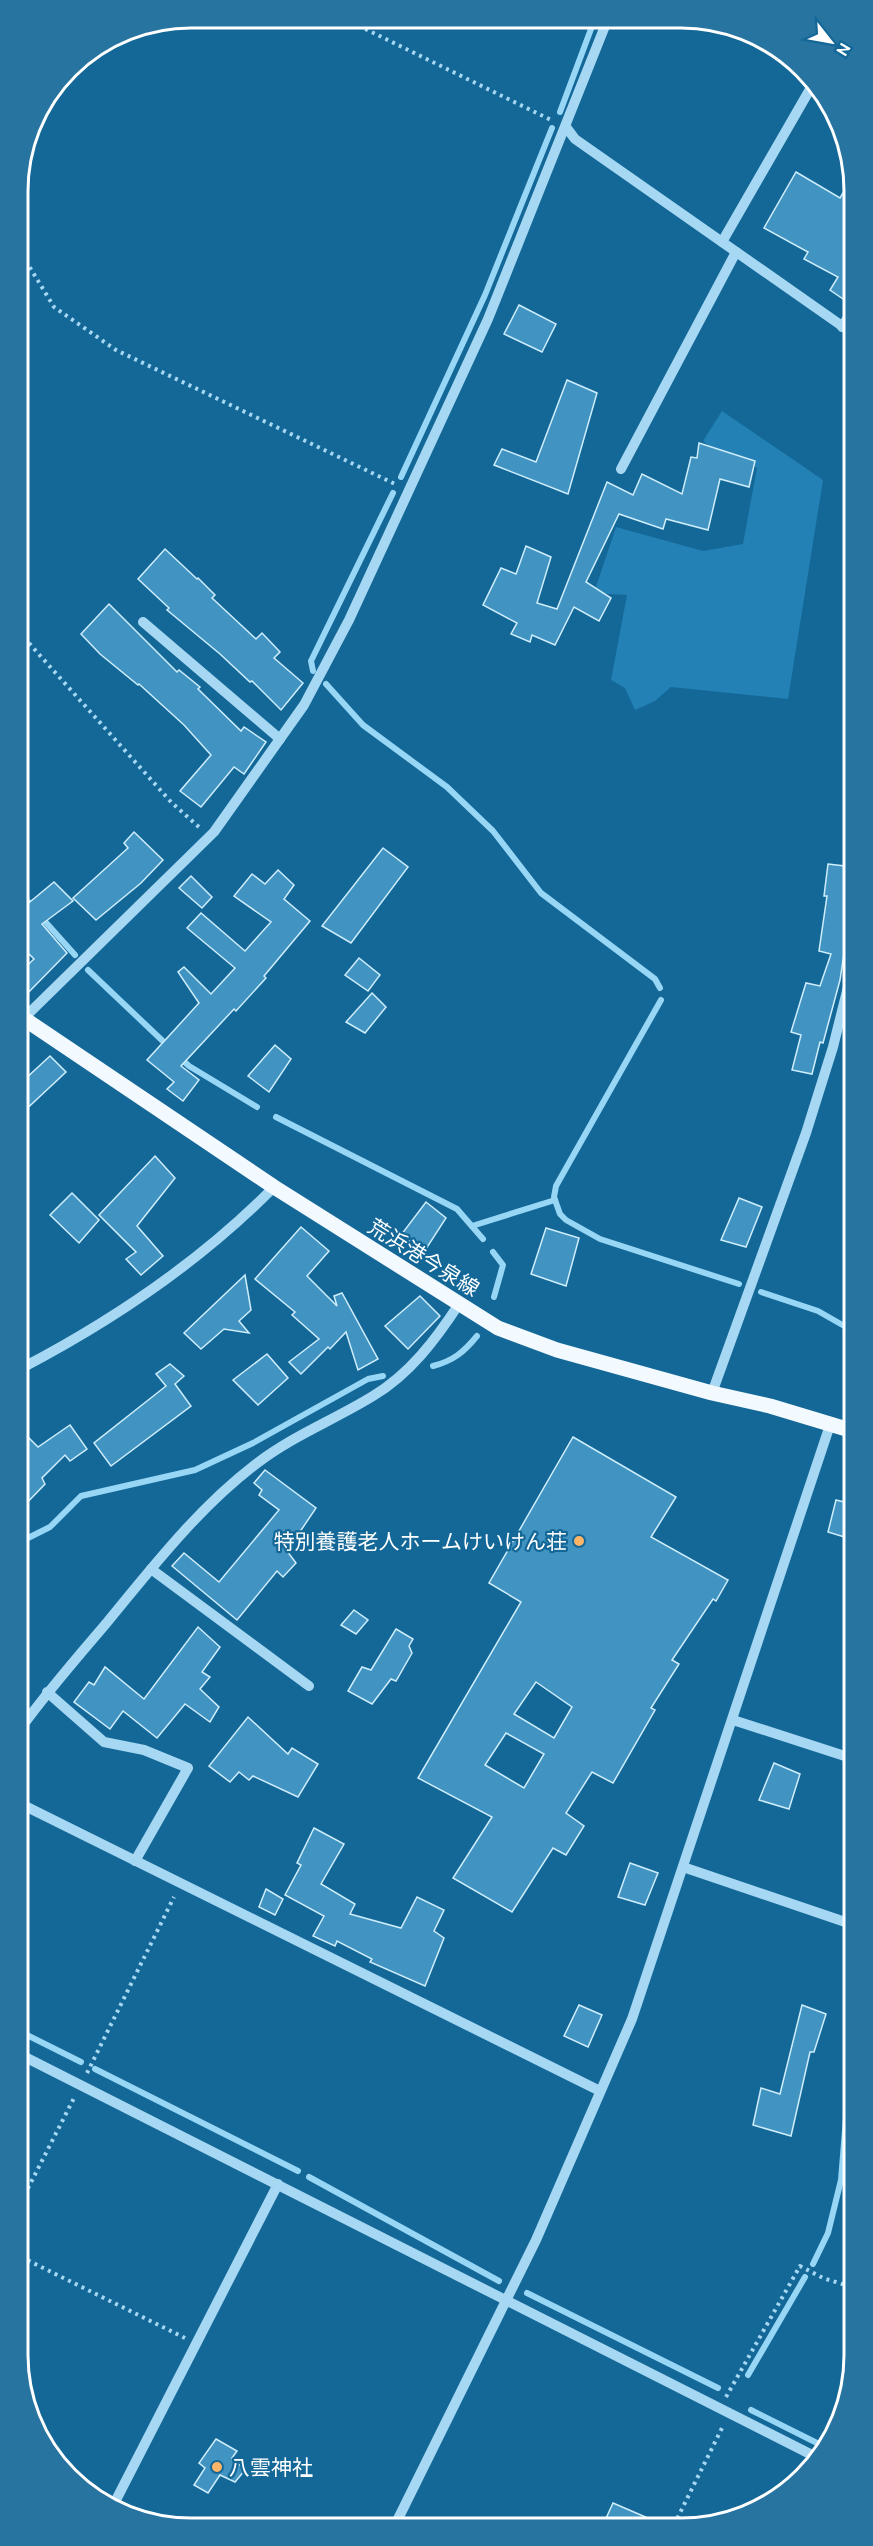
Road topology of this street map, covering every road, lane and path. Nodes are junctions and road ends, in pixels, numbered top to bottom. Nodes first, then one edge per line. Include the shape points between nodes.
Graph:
1 (604, 28) edge
2 (365, 29) edge
3 (809, 91) edge
4 (566, 127) junction
5 (722, 242) junction
6 (736, 252) junction
7 (29, 266) edge
8 (844, 328) edge
9 (621, 469) dead end
10 (410, 491) junction
11 (143, 622) dead end
12 (29, 643) edge
13 (280, 739) junction
14 (210, 836) junction
15 (844, 1004) edge
16 (29, 1010) edge
17 (29, 1022) edge
18 (274, 1187) junction
19 (459, 1304) junction
20 (28, 1364) edge
21 (712, 1393) junction
22 (830, 1425) junction
23 (844, 1429) edge
24 (151, 1569) junction
25 (309, 1686) dead end
26 (47, 1692) junction
27 (28, 1718) edge
28 (733, 1720) junction
29 (844, 1756) edge
30 (28, 1808) edge
31 (135, 1861) junction
32 (683, 1867) junction
33 (181, 1883) junction
34 (844, 1922) edge
35 (28, 2059) edge
36 (81, 2085) junction
37 (600, 2091) junction
38 (278, 2184) junction
39 (28, 2188) edge
40 (28, 2260) edge
41 (844, 2285) edge
42 (506, 2301) junction
43 (196, 2343) junction
44 (724, 2411) junction
45 (810, 2454) edge
46 (116, 2499) edge
47 (398, 2518) edge
48 (677, 2518) edge

1 - 4 street
2 - 4 path
3 - 5 street
4 - 5 street via 575,139
4 - 10 street via 488,319
5 - 6 street
6 - 8 street
6 - 9 street
7 - 10 path via 54,307 116,350
10 - 13 street via 327,665
11 - 13 street
12 - 14 path via 171,802
13 - 14 street
14 - 16 street
15 - 21 street via 806,1133
17 - 18 main road, 荒浜港今泉線
18 - 19 main road, 荒浜港今泉線
18 - 20 street via 246,1215 135,1301
19 - 21 main road, 荒浜港今泉線 via 498,1328 530,1341
19 - 24 street via 415,1363 375,1395 256,1464 213,1502
21 - 22 main road, 荒浜港今泉線
22 - 23 main road, 荒浜港今泉線
22 - 28 street
24 - 25 street
24 - 26 street
26 - 27 street
26 - 31 street via 104,1742 144,1750 188,1768
28 - 29 street
28 - 32 street
30 - 31 street
31 - 33 street
32 - 34 street
32 - 37 street via 632,2019
33 - 36 path
33 - 37 street
35 - 36 street
36 - 38 street
36 - 39 path
37 - 42 street
38 - 42 street
38 - 43 street
40 - 43 path
41 - 44 path via 800,2266
42 - 44 street
42 - 47 street
43 - 46 street
44 - 45 street
44 - 48 path

